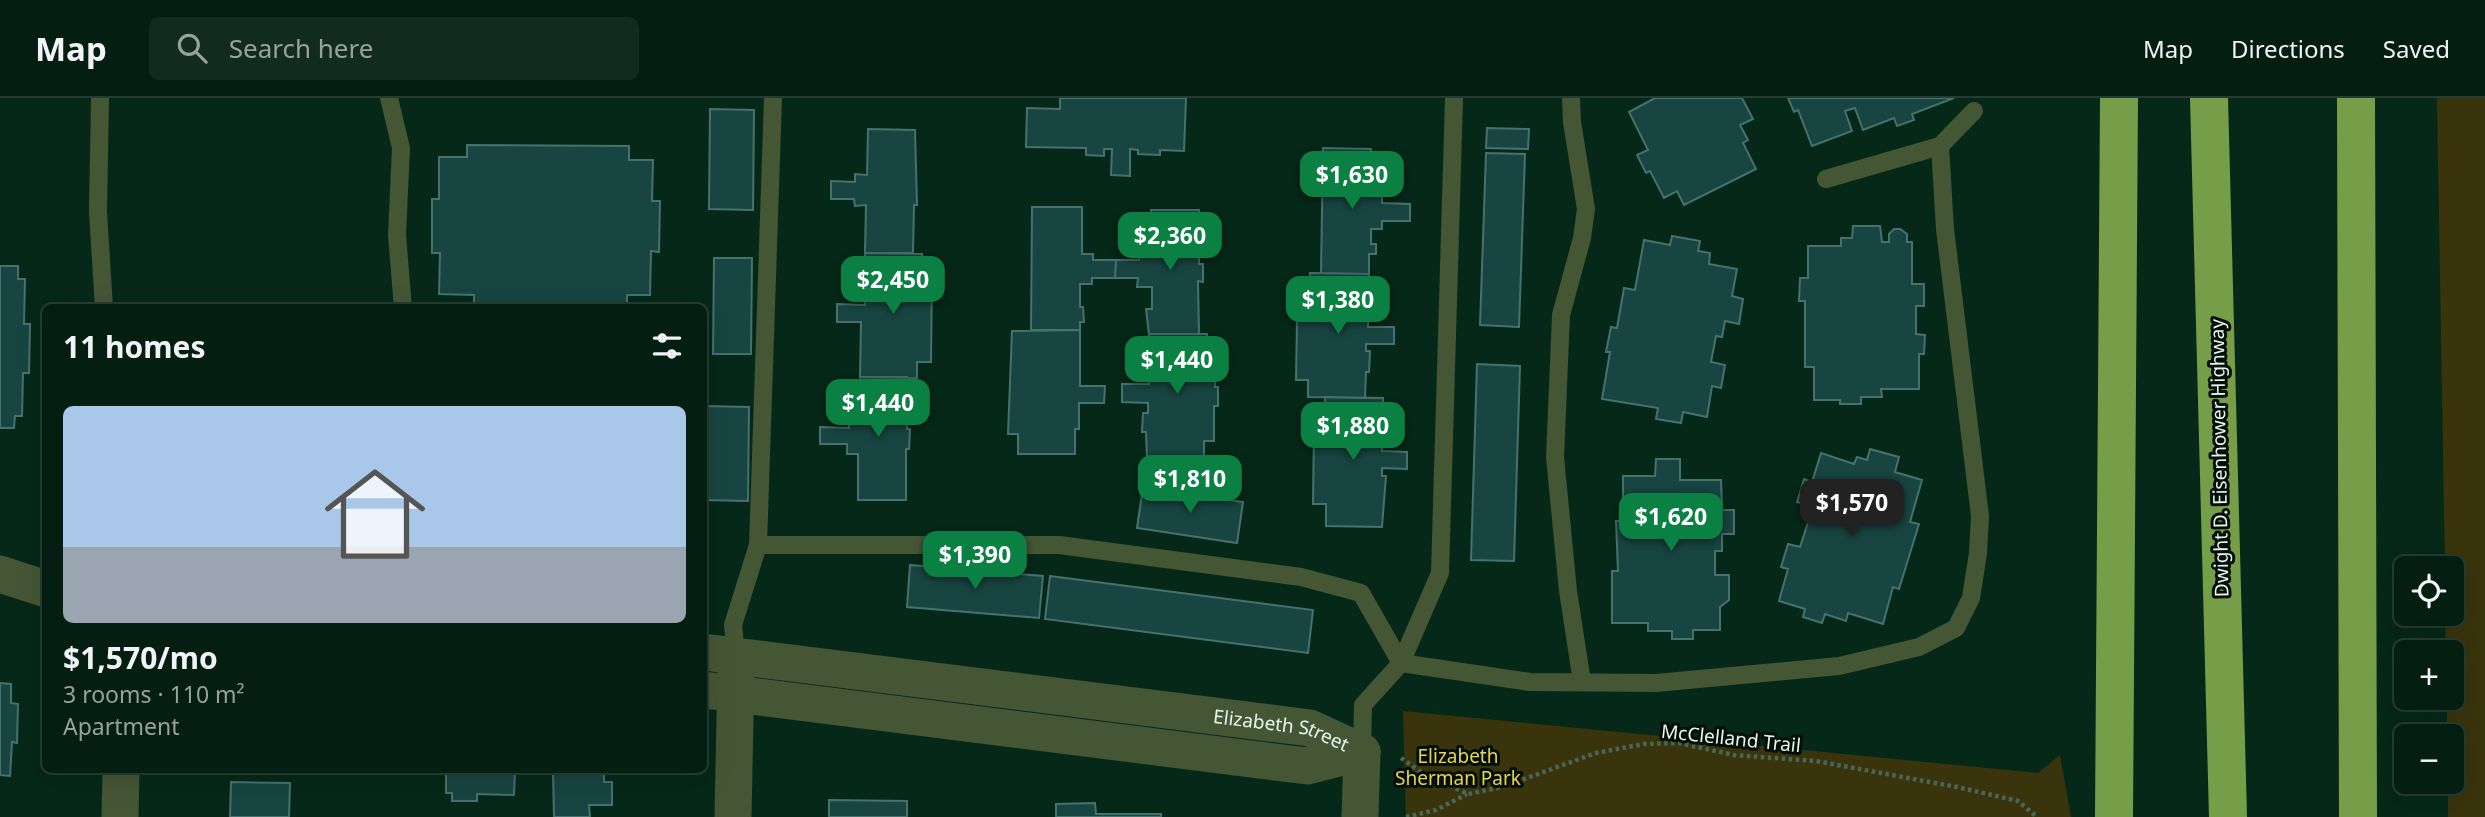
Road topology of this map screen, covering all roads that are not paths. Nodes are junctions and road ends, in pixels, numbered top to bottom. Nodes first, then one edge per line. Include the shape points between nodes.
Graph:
1 (100, 98) edge
2 (389, 98) edge
3 (773, 98) edge
4 (1454, 98) edge
5 (1571, 98) edge
6 (2119, 98) edge
7 (2210, 98) edge
8 (2356, 98) edge
9 (1974, 111) dead end
10 (1940, 146) junction
11 (1826, 179) dead end
12 (104, 304) edge
13 (403, 304) edge
14 (758, 545) junction
15 (0, 574) edge
16 (42, 588) edge
17 (720, 653) edge
18 (1401, 663) junction
19 (1582, 682) junction
20 (719, 691) edge
21 (1362, 752) junction
22 (121, 773) edge
23 (120, 817) edge
24 (733, 817) edge
25 (1360, 817) edge
26 (2114, 817) edge
27 (2228, 817) edge
28 (2358, 817) edge

1 - 12 lane via 98,212
2 - 13 lane via 401,149 397,235
3 - 14 lane
4 - 18 lane via 1440,573
5 - 19 lane via 1586,209 1561,316 1555,457
6 - 26 highway
7 - 27 highway, Dwight D. Eisenhower Highway
8 - 28 highway
9 - 10 lane
10 - 11 lane
10 - 19 lane via 1945,229 1980,516 1971,598 1956,628 1919,648 1839,666 1656,683
14 - 17 lane
14 - 18 lane via 1059,545 1301,577 1361,593
15 - 16 street
17 - 20 street
17 - 21 street, Elizabeth Street via 1310,728
18 - 19 lane via 1530,682
18 - 21 lane via 1363,705
20 - 21 street, Elizabeth Street via 1307,766
20 - 24 street
21 - 25 street
22 - 23 street

